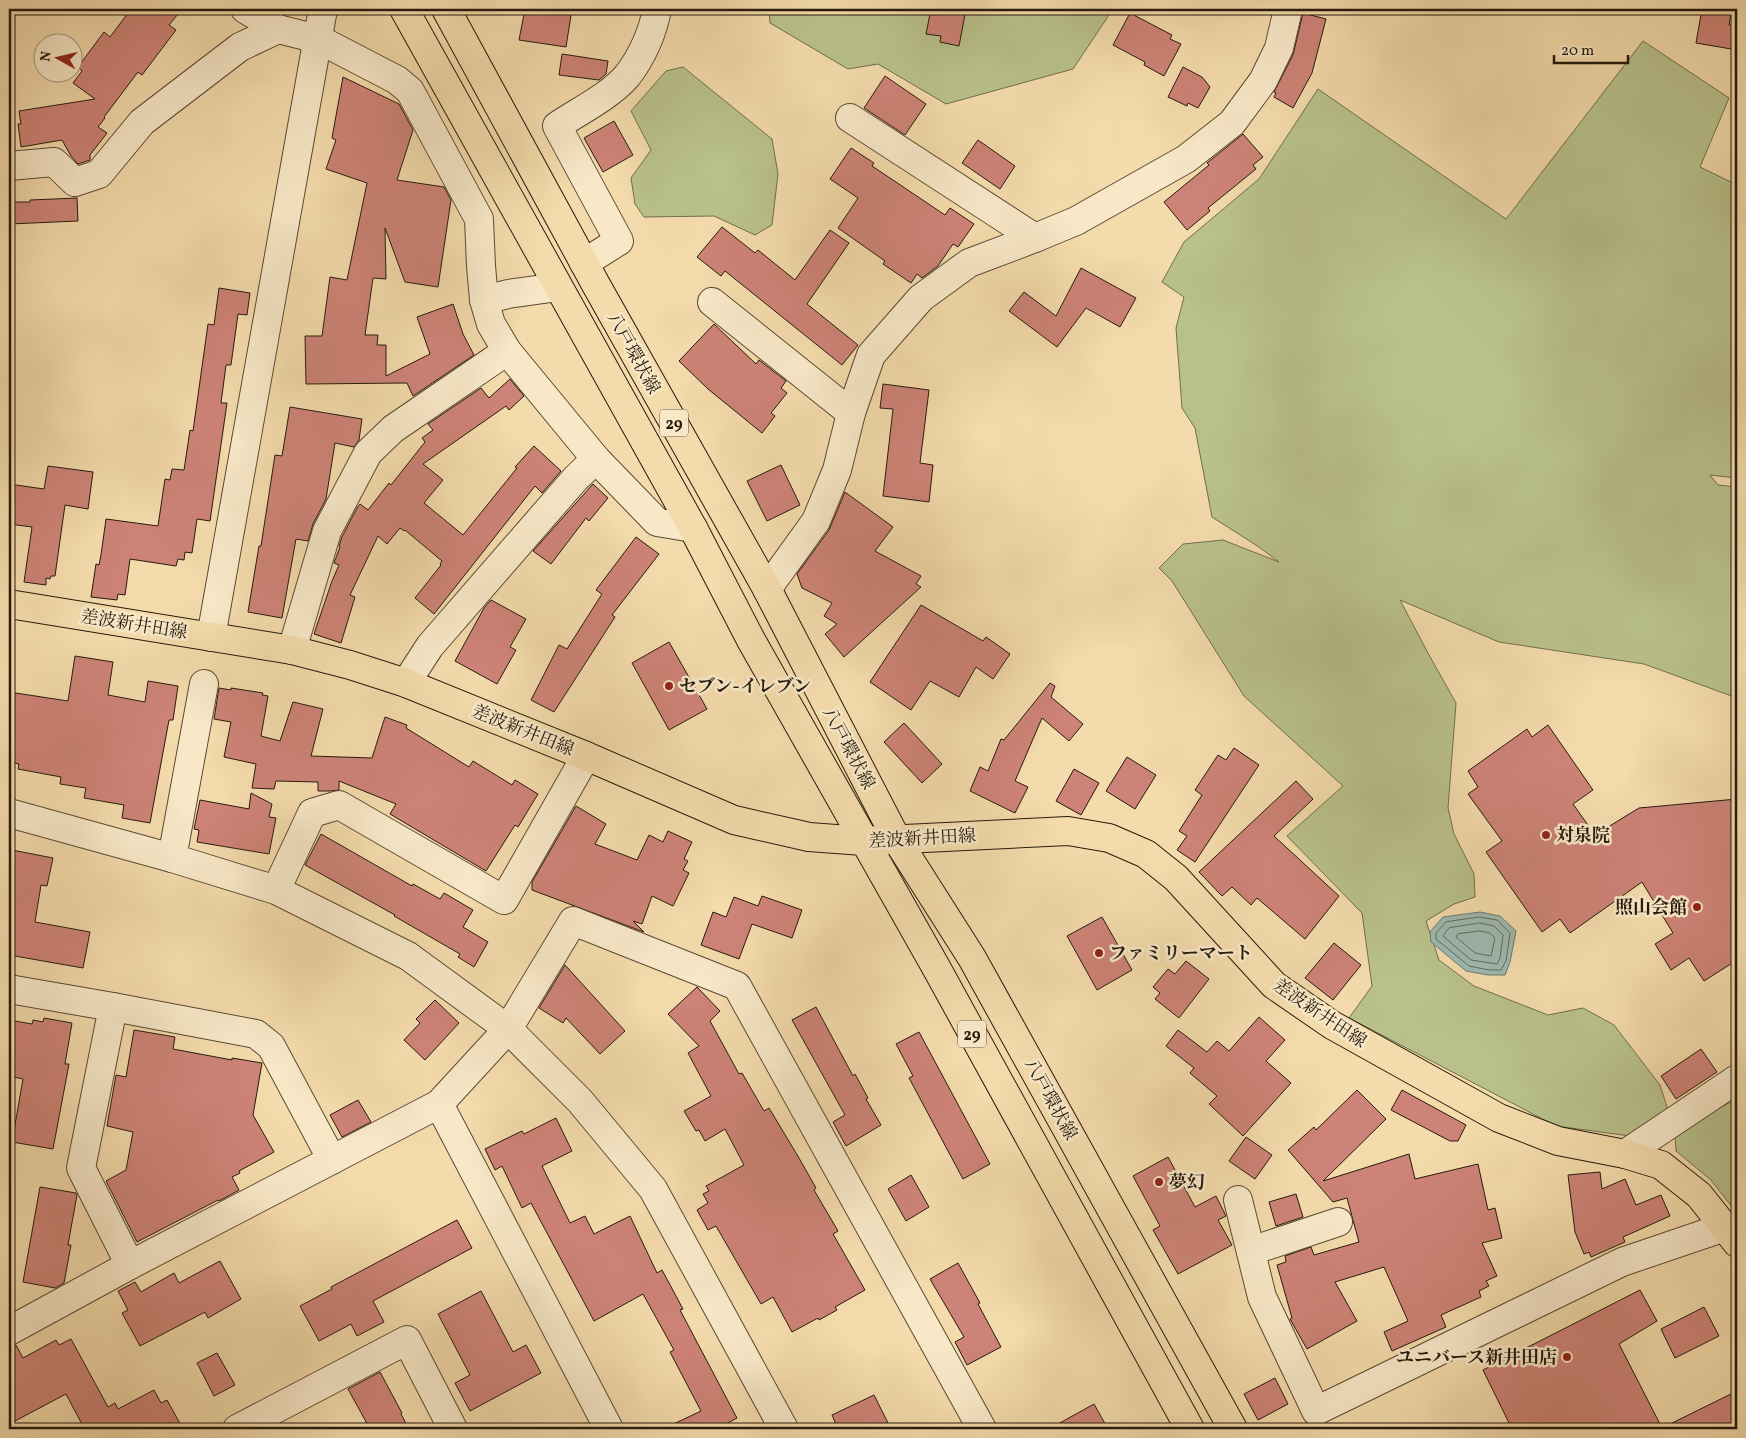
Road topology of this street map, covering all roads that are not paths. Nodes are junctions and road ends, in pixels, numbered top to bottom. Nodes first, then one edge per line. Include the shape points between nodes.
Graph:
1 (244, 9) edge
2 (322, 9) edge
3 (404, 9) edge
4 (446, 9) edge
5 (657, 9) edge
6 (1288, 9) edge
7 (278, 29) junction
8 (318, 39) junction
9 (850, 118) dead end
10 (9, 166) edge
11 (1035, 238) junction
12 (584, 262) junction
13 (558, 287) junction
14 (484, 300) junction
15 (712, 302) dead end
16 (507, 351) junction
17 (851, 413) junction
18 (596, 459) junction
19 (692, 528) junction
20 (767, 589) junction
21 (9, 604) edge
22 (211, 637) junction
23 (292, 650) junction
24 (406, 683) junction
25 (204, 684) dead end
26 (586, 756) junction
27 (9, 814) edge
28 (897, 840) junction
29 (863, 841) junction
30 (172, 858) junction
31 (276, 890) junction
32 (9, 989) edge
33 (113, 1007) junction
34 (508, 1029) junction
35 (1737, 1079) edge
36 (439, 1104) junction
37 (1625, 1154) junction
38 (332, 1160) junction
39 (1238, 1200) dead end
40 (1338, 1222) dead end
41 (1731, 1235) edge
42 (1251, 1251) junction
43 (130, 1265) junction
44 (9, 1331) edge
45 (236, 1429) edge
46 (453, 1429) edge
47 (609, 1429) edge
48 (784, 1429) edge
49 (982, 1429) edge
50 (1190, 1429) edge
51 (1233, 1429) edge

1 - 7 street
2 - 8 street
3 - 13 main road, 八戸環状線 / 29
4 - 12 main road, 八戸環状線 / 29
5 - 12 street via 647,43 626,76 557,126 619,241
6 - 11 street via 1280,48 1263,81 1232,123 1186,159 1076,221
7 - 8 street
7 - 10 street via 240,47 142,122 99,174 75,182 54,162
8 - 14 street via 397,80 410,91 479,219
8 - 22 street
9 - 11 street
11 - 17 street via 968,262 921,298 871,355
12 - 20 main road, 八戸環状線 / 29
13 - 14 street
13 - 19 main road, 八戸環状線 / 29
14 - 16 street via 491,324
15 - 17 street
16 - 18 street
16 - 23 street via 393,429 368,453 327,531
17 - 20 street via 837,470 816,520
18 - 19 street via 657,522
18 - 24 street via 430,646
19 - 29 main road, 八戸環状線 / 29
20 - 28 main road, 八戸環状線 / 29
21 - 22 main road, 差波新井田線
22 - 23 main road, 差波新井田線
23 - 24 main road, 差波新井田線
24 - 26 main road, 差波新井田線
25 - 30 street
26 - 29 main road, 差波新井田線 via 734,820 813,837
26 - 31 street via 504,900 339,805 312,813
27 - 30 street
28 - 29 main road, 差波新井田線
28 - 37 main road, 差波新井田線 via 1068,831 1109,838 1146,854 1176,878 1274,985 1332,1025 1499,1118 1558,1141
28 - 51 main road, 八戸環状線 / 29 via 972,958
29 - 50 main road, 八戸環状線 / 29
30 - 31 street
31 - 34 street via 408,956
32 - 33 street
33 - 38 street via 256,1034 271,1046
33 - 43 street via 81,1168
34 - 36 street
34 - 48 street via 580,1100 653,1189
34 - 49 street via 573,920 737,986
35 - 37 street
36 - 38 street
36 - 47 street
37 - 41 main road, 差波新井田線 via 1661,1165 1699,1194
38 - 43 street
39 - 42 street
40 - 42 street
41 - 42 street via 1622,1262 1316,1411 1262,1297
43 - 44 street
45 - 46 street via 407,1340

